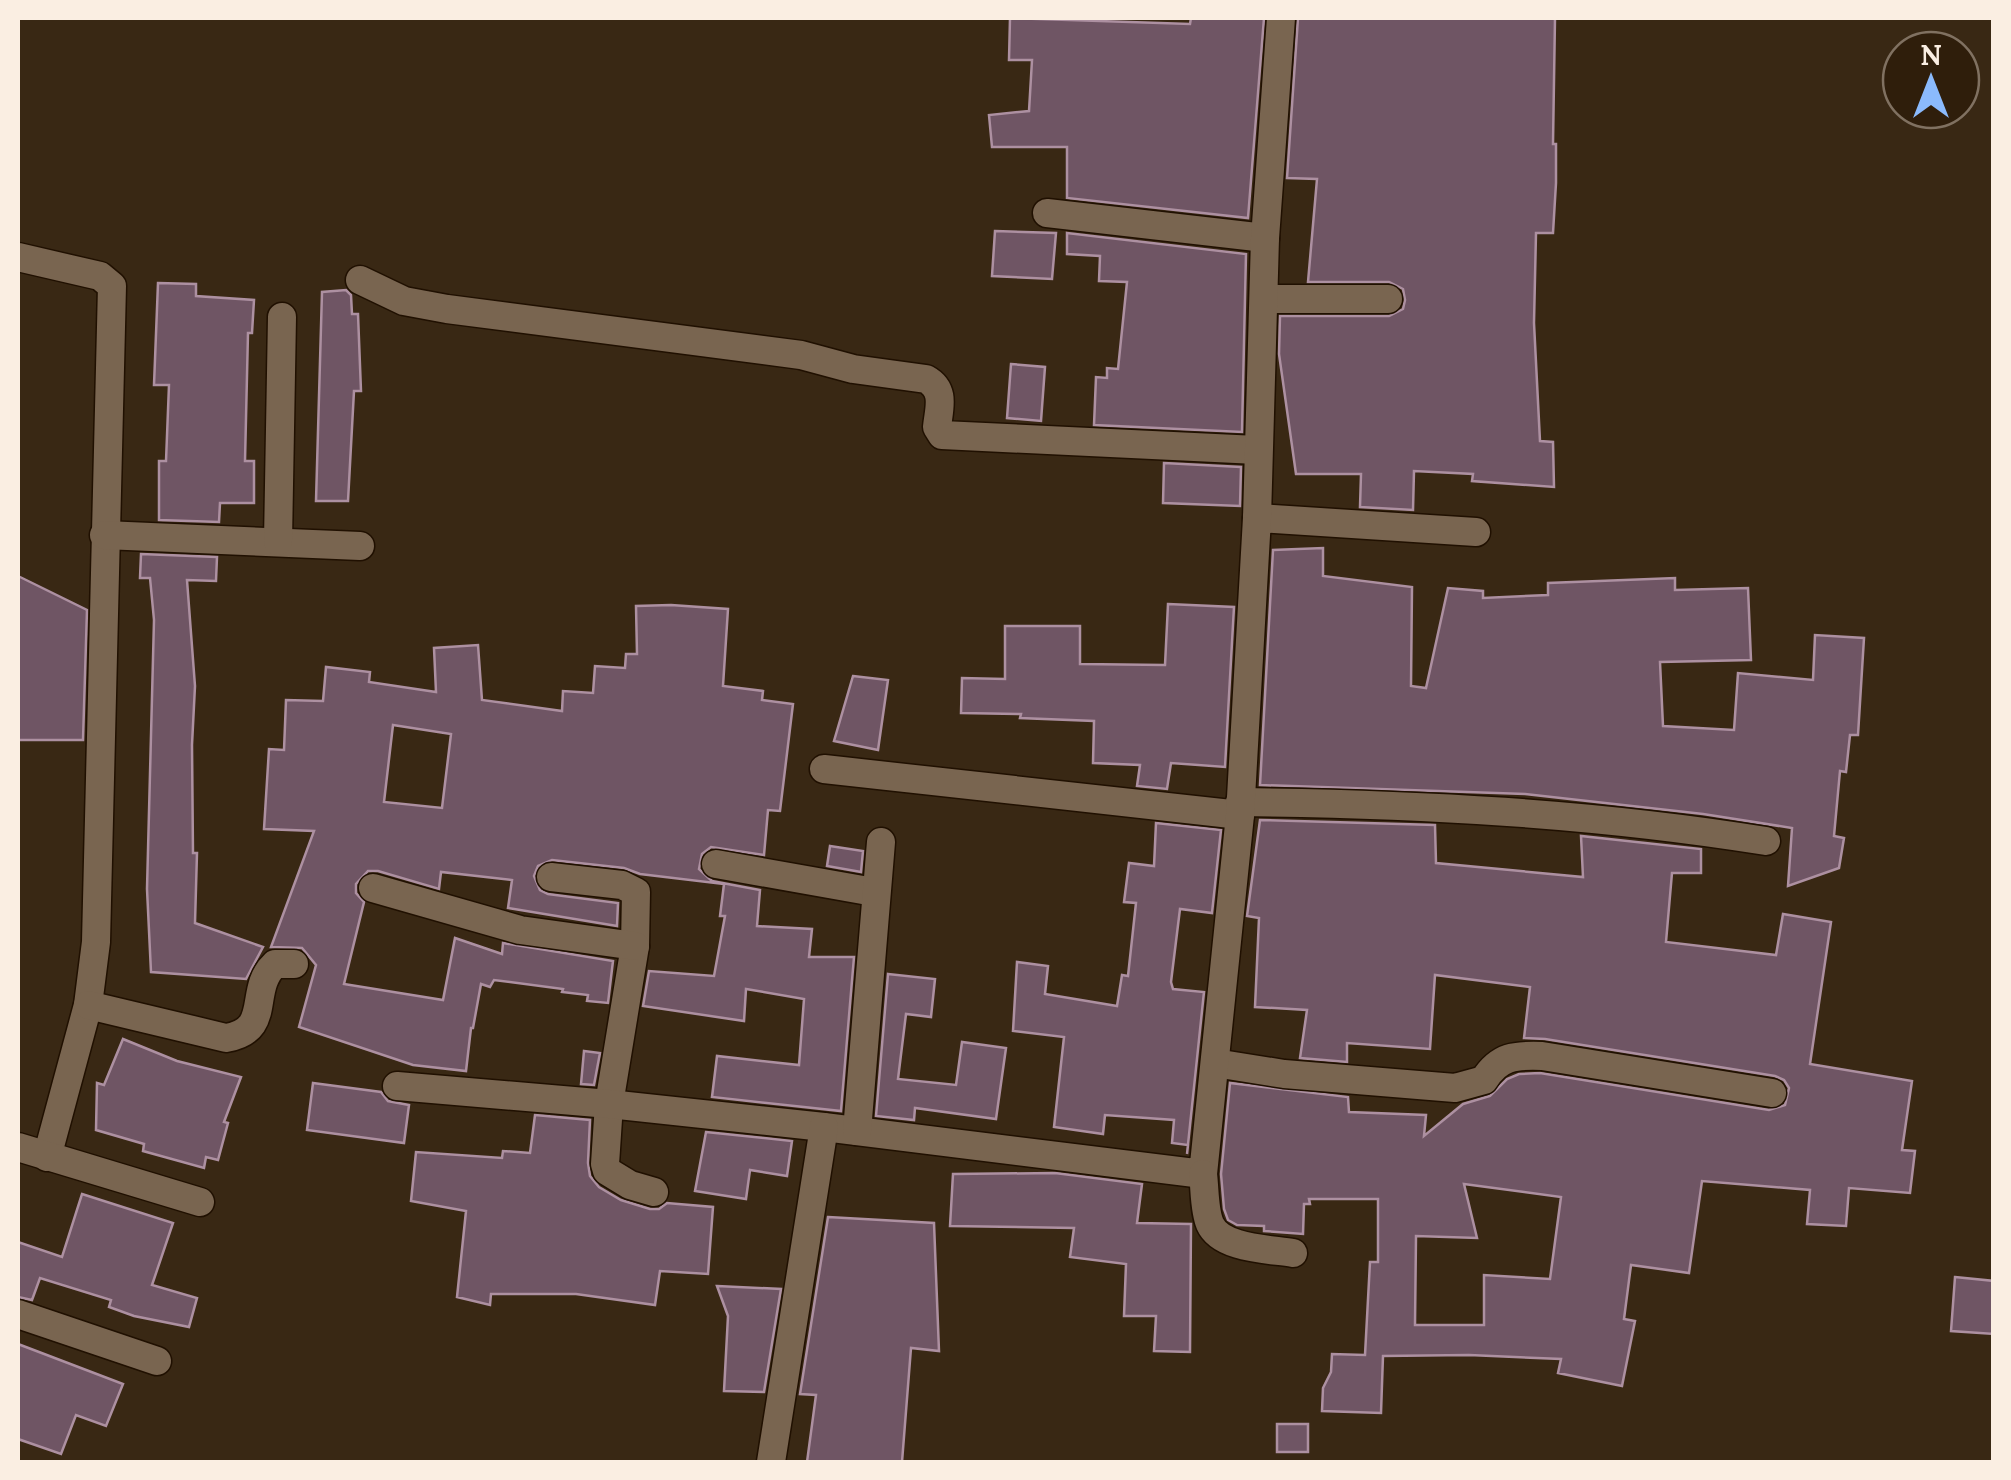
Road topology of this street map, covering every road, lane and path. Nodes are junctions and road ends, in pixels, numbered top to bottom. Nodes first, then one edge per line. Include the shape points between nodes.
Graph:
1 (1280, 18) edge
2 (1046, 213) dead end
3 (1265, 238) junction
4 (18, 257) edge
5 (360, 280) dead end
6 (1264, 300) junction
7 (1388, 300) dead end
8 (282, 317) dead end
9 (1257, 450) junction
10 (1256, 518) junction
11 (1476, 532) dead end
12 (104, 534) junction
13 (278, 540) junction
14 (360, 546) dead end
15 (824, 769) dead end
16 (1240, 808) junction
17 (1766, 841) dead end
18 (881, 842) dead end
19 (716, 864) dead end
20 (550, 877) dead end
21 (373, 888) dead end
22 (874, 892) junction
23 (635, 946) junction
24 (294, 964) dead end
25 (88, 1005) junction
26 (1215, 1063) junction
27 (396, 1086) dead end
28 (1772, 1094) dead end
29 (609, 1104) junction
30 (824, 1127) junction
31 (858, 1131) junction
32 (18, 1148) edge
33 (48, 1156) junction
34 (1203, 1174) junction
35 (654, 1192) dead end
36 (200, 1202) dead end
37 (1294, 1253) dead end
38 (18, 1314) edge
39 (157, 1361) dead end
40 (771, 1462) edge

1 - 3 street
2 - 3 street
3 - 6 street
4 - 12 street via 100,276 112,286
5 - 9 street via 404,301 447,309 801,355 926,379 941,396 940,434
6 - 7 street
6 - 9 street
8 - 13 street
9 - 10 street
10 - 11 street
10 - 16 street
12 - 13 street
12 - 25 street via 96,942
13 - 14 street
15 - 16 street
16 - 17 street via 1388,804 1512,810
16 - 26 street
18 - 22 street
19 - 22 street
20 - 23 street via 631,888 637,898
21 - 23 street via 520,930
22 - 31 street
23 - 29 street
24 - 25 street via 275,964 264,976 254,1025 242,1035 226,1038
25 - 33 street
26 - 28 street via 1455,1088 1484,1080 1503,1058 1542,1056
26 - 34 street
27 - 29 street
29 - 30 street
29 - 35 street via 607,1172
30 - 31 street
30 - 40 street
31 - 34 street
32 - 33 street
33 - 36 street
34 - 37 street via 1214,1231 1241,1244
38 - 39 street

